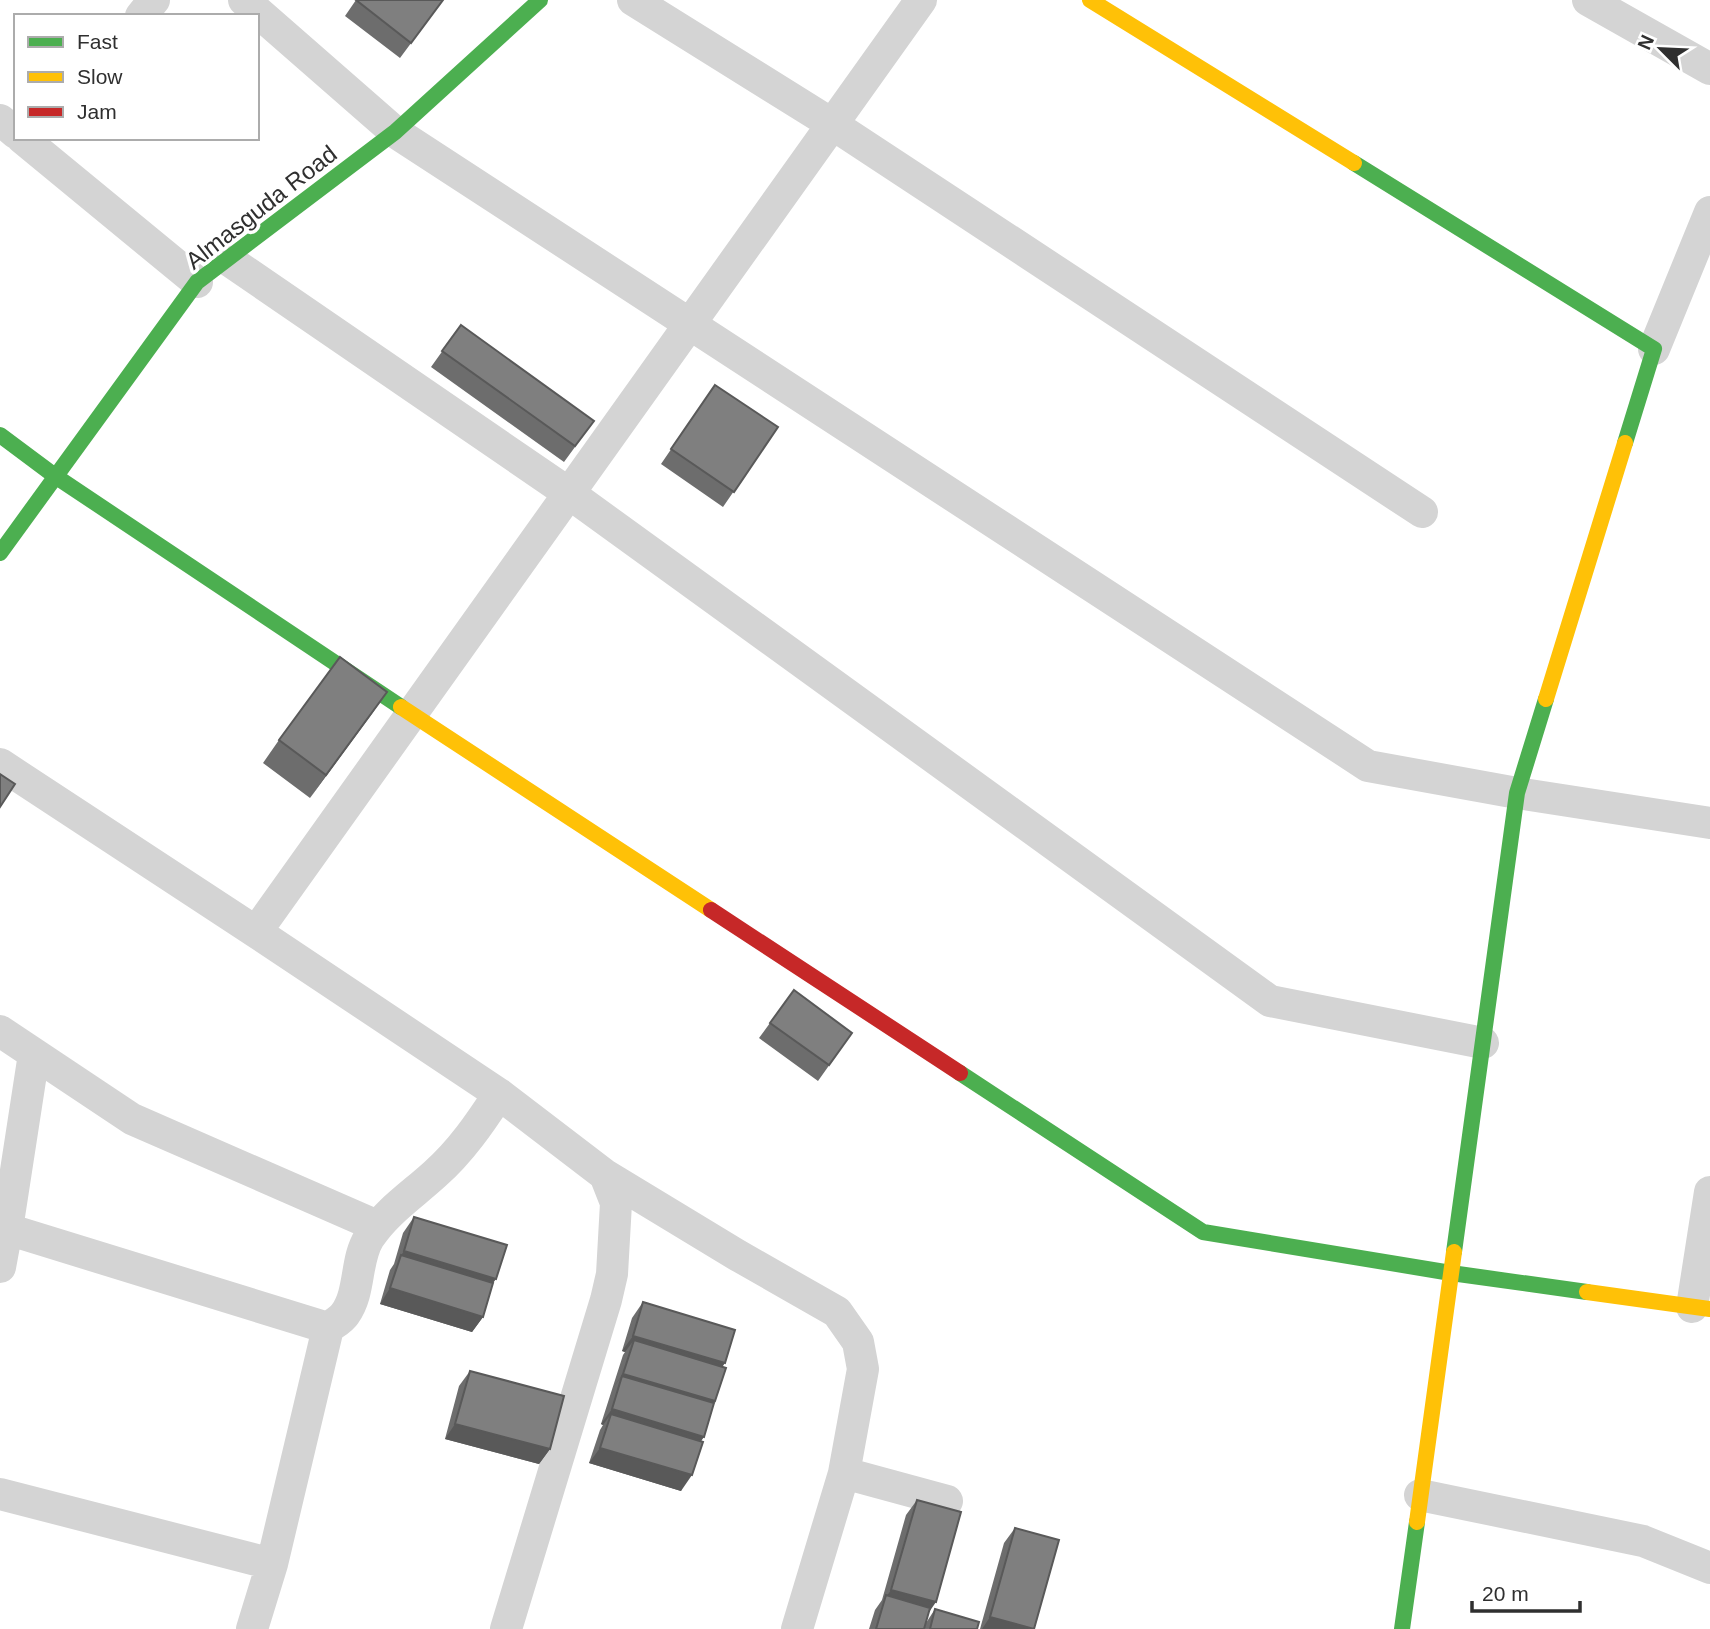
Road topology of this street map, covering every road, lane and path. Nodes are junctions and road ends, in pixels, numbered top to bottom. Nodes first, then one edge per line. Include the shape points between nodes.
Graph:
1 (154, 0) edge
2 (244, 0) edge
3 (540, 0) edge
4 (633, 0) edge
5 (921, 0) edge
6 (1090, 0) edge
7 (1588, 0) edge
8 (143, 14) edge
9 (1710, 69) edge
10 (832, 124) junction
11 (395, 132) junction
12 (28, 140) edge
13 (1710, 212) edge
14 (227, 259) junction
15 (197, 282) junction
16 (690, 325) junction
17 (1654, 349) junction
18 (0, 435) edge
19 (55, 476) junction
20 (570, 494) junction
21 (1422, 512) dead end
22 (0, 554) edge
23 (412, 714) junction
24 (0, 764) edge
25 (1517, 793) junction
26 (1710, 823) edge
27 (256, 932) junction
28 (0, 1031) edge
29 (1483, 1042) junction
30 (34, 1054) junction
31 (499, 1094) junction
32 (605, 1175) junction
33 (1710, 1192) edge
34 (377, 1226) junction
35 (7, 1228) junction
36 (0, 1267) edge
37 (1451, 1273) junction
38 (1701, 1308) edge
39 (328, 1328) junction
40 (844, 1473) junction
41 (0, 1494) edge
42 (1420, 1495) junction
43 (947, 1501) dead end
44 (272, 1564) junction
45 (1710, 1568) edge
46 (252, 1629) edge
47 (506, 1629) edge
48 (797, 1629) edge
49 (1402, 1629) edge

1 - 8 street
2 - 11 street
3 - 11 street, Almasguda Road
4 - 10 street
5 - 10 street
6 - 17 street
7 - 9 street
10 - 16 street
10 - 21 street
11 - 14 street, Almasguda Road
11 - 16 street
12 - 15 street
13 - 17 street
14 - 15 street, Almasguda Road
14 - 20 street
15 - 19 street, Almasguda Road
16 - 20 street
16 - 25 street via 1368,766
17 - 25 street
18 - 19 street
19 - 22 street, Almasguda Road
19 - 23 street
20 - 23 street
20 - 29 street via 1270,1001
23 - 27 street
23 - 37 street via 1203,1232
24 - 27 street
25 - 26 street
25 - 29 street
27 - 31 street
28 - 30 street
29 - 37 street
30 - 34 street via 132,1119
30 - 35 street
31 - 32 street
31 - 34 street via 476,1129 437,1172
32 - 40 street via 837,1312 858,1342 863,1369
32 - 47 street via 616,1203 612,1274
33 - 38 street
34 - 39 street via 365,1245 344,1316
35 - 36 street
35 - 39 street
37 - 38 street
37 - 42 street
39 - 44 street
40 - 43 street
40 - 48 street
41 - 44 street
42 - 45 street via 1643,1541
42 - 49 street
44 - 46 street

